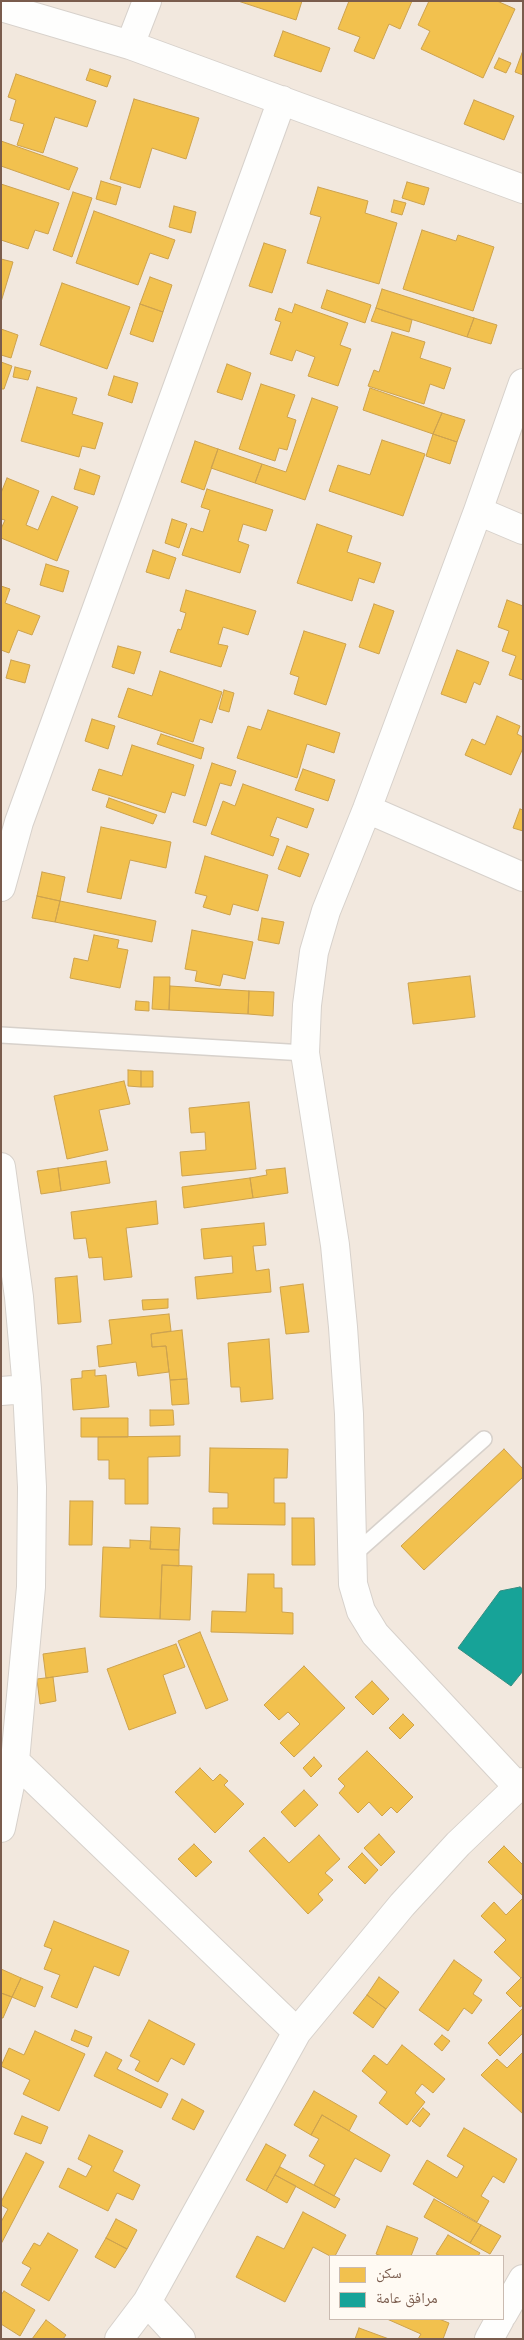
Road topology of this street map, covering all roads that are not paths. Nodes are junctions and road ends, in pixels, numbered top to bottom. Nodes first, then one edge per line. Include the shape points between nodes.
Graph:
1 (147, 1) edge
2 (1, 7) edge
3 (130, 45) junction
4 (282, 100) junction
5 (523, 189) edge
6 (523, 383) edge
7 (478, 511) junction
8 (523, 530) edge
9 (367, 809) junction
10 (523, 877) edge
11 (1, 887) edge
12 (1, 1035) edge
13 (305, 1053) junction
14 (1, 1167) edge
15 (14, 1390) edge
16 (484, 1439) dead end
17 (352, 1558) junction
18 (15, 1761) junction
19 (520, 1785) edge
20 (1, 1828) edge
21 (297, 2032) junction
22 (523, 2279) edge
23 (147, 2302) junction
24 (504, 2312) edge
25 (499, 2320) edge
26 (119, 2339) edge
27 (182, 2339) edge
28 (489, 2339) edge

1 - 3 street
2 - 3 street
3 - 4 street
4 - 5 street
4 - 11 street via 22,813
6 - 7 street
7 - 8 street
7 - 9 street
9 - 10 street
9 - 13 street via 326,911 314,952
12 - 13 lane
13 - 17 street via 335,1245 344,1328
14 - 15 street via 18,1297
15 - 18 street via 32,1487 31,1587
16 - 17 lane
17 - 19 street via 353,1584 361,1611 375,1634
18 - 20 street
18 - 21 street
19 - 21 street via 402,1904
21 - 23 street
22 - 24 street
23 - 26 street
23 - 27 street
25 - 28 street

